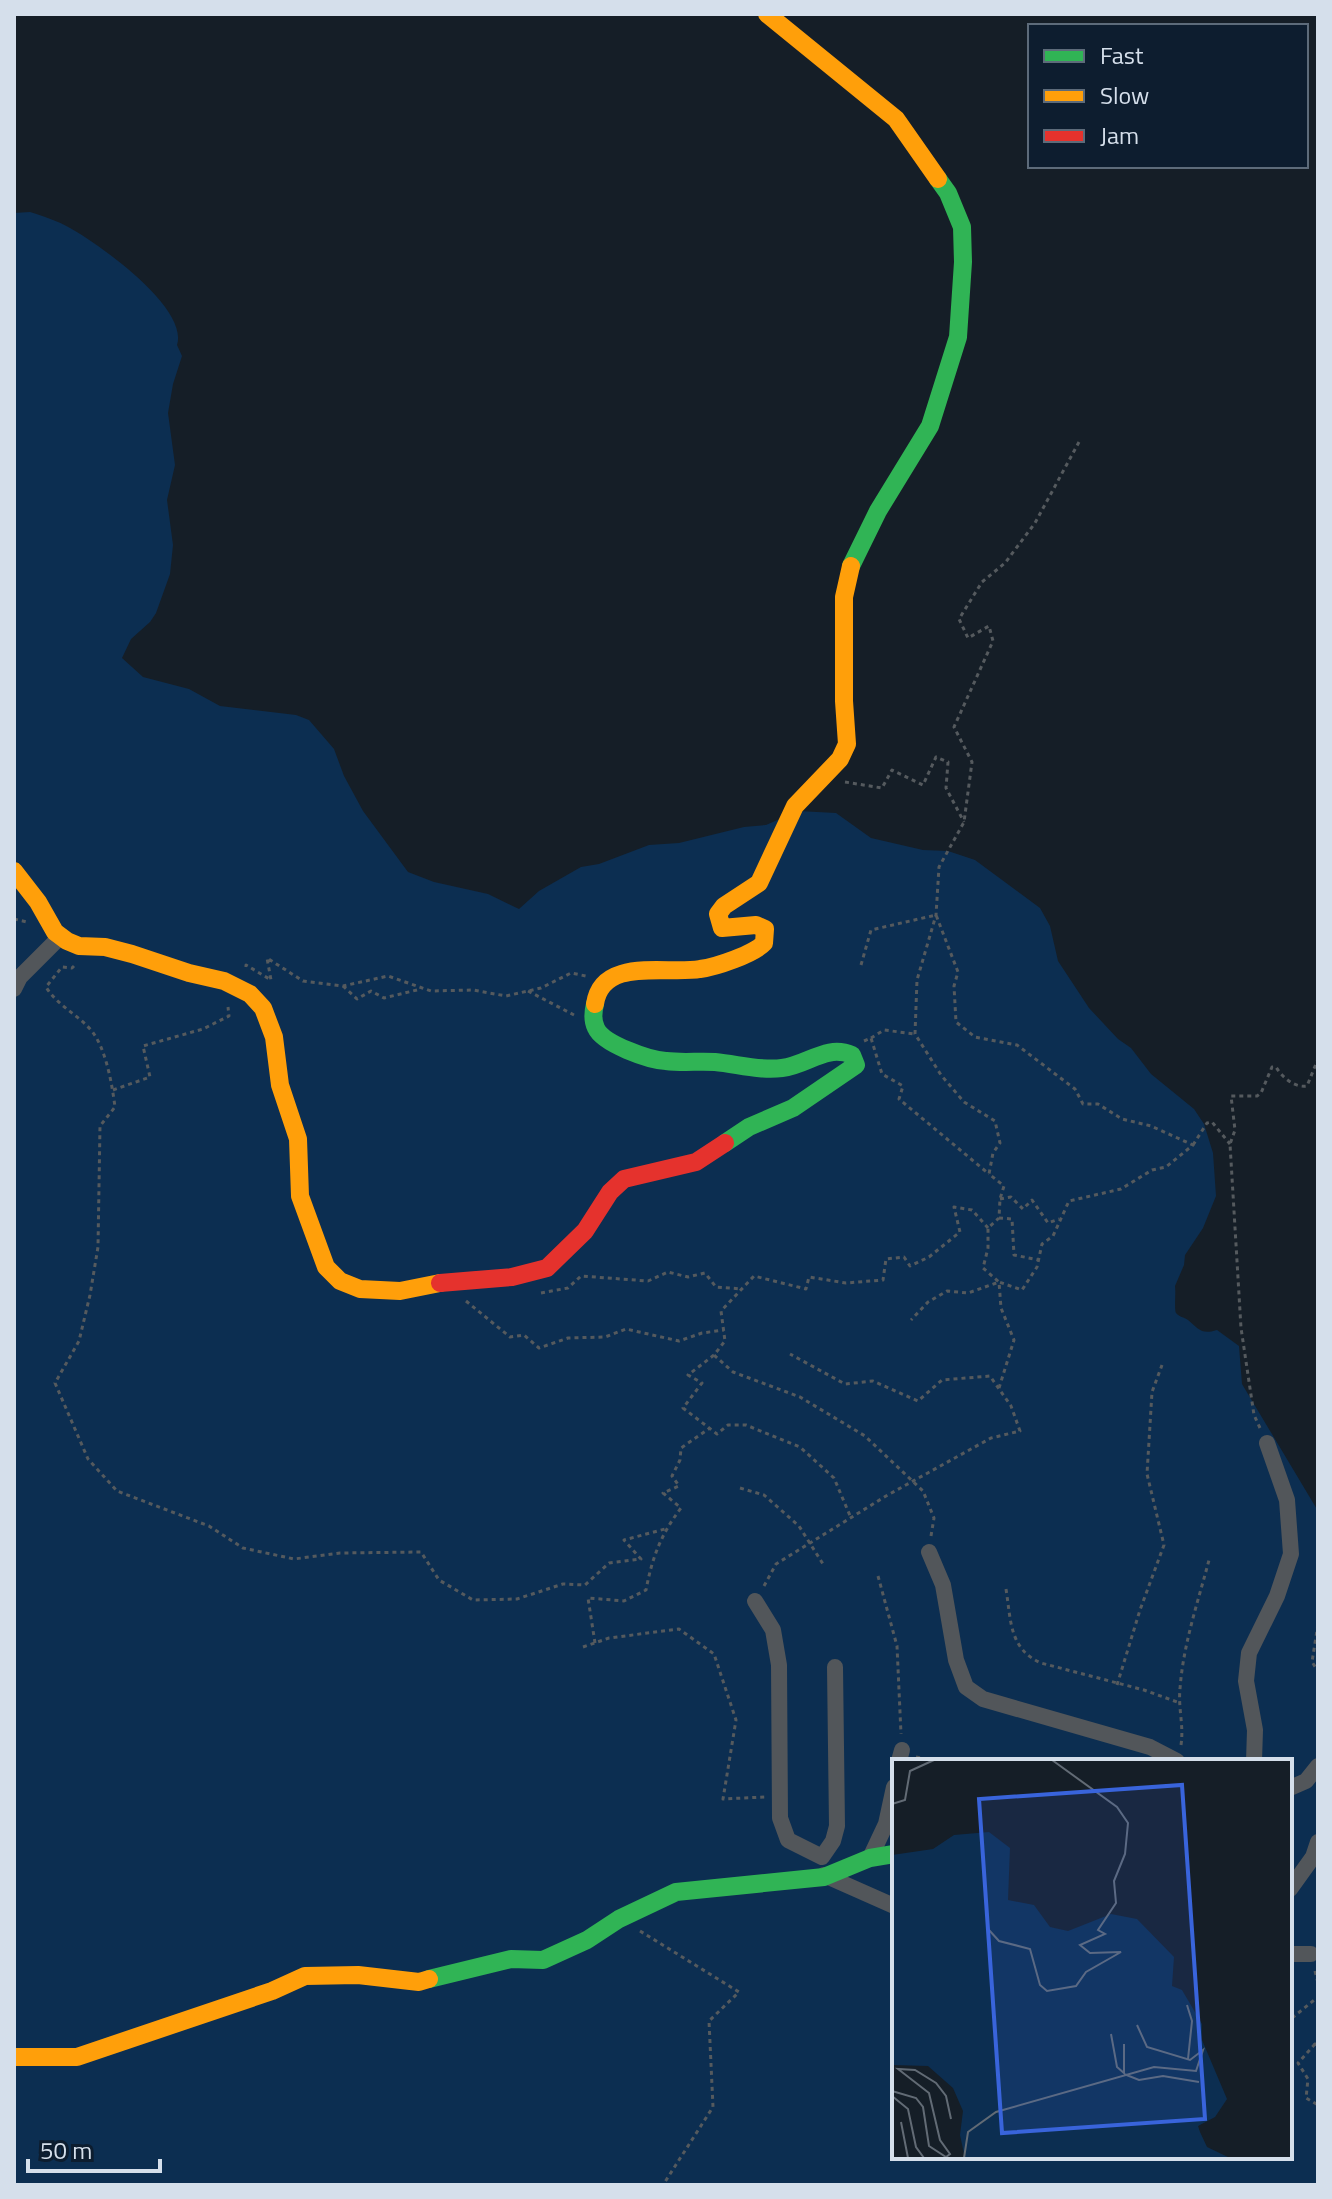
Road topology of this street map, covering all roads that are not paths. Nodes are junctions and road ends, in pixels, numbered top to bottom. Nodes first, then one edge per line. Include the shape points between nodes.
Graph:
1 (767, 14) edge
2 (14, 871) edge
3 (61, 936) junction
4 (14, 989) edge
5 (1267, 1443) road end
6 (929, 1552) road end
7 (755, 1601) road end
8 (835, 1667) dead end
9 (1179, 1756) edge
10 (1254, 1759) edge
11 (1318, 1766) edge
12 (1292, 1787) edge
13 (892, 1796) edge
14 (1318, 1842) edge
15 (892, 1854) edge
16 (822, 1857) junction
17 (870, 1858) junction
18 (824, 1877) junction
19 (1292, 1886) edge
20 (892, 1905) edge
21 (1292, 1954) edge
22 (1311, 1954) dead end
23 (14, 2057) edge

1 - 3 street via 896,119 948,193 962,227 958,337 930,426 852,562 844,597 847,744 840,759 795,806 759,883 718,914 722,928 765,929 763,945 699,970 617,974 594,1002 594,1025 600,1036 659,1061 790,1067 826,1051 843,1050 856,1065 793,1108 749,1127 696,1162 624,1179 585,1231 547,1268 512,1277 370,1291 340,1281 326,1267 300,1196 298,1139 263,1008 250,994 224,981 132,954 79,946
2 - 3 street
3 - 4 street
5 - 10 street via 1287,1500 1291,1554 1249,1653 1246,1681
6 - 9 street via 943,1585 966,1687 983,1699
7 - 16 street via 773,1630 779,1665 780,1818 788,1840
8 - 16 street via 838,1818 833,1841
11 - 12 street via 1306,1781
13 - 17 street
14 - 19 street
15 - 17 street
16 - 18 street
17 - 18 street
18 - 20 street
18 - 23 street via 676,1892 543,1960 511,1959 419,1982 305,1976 77,2057
21 - 22 street

